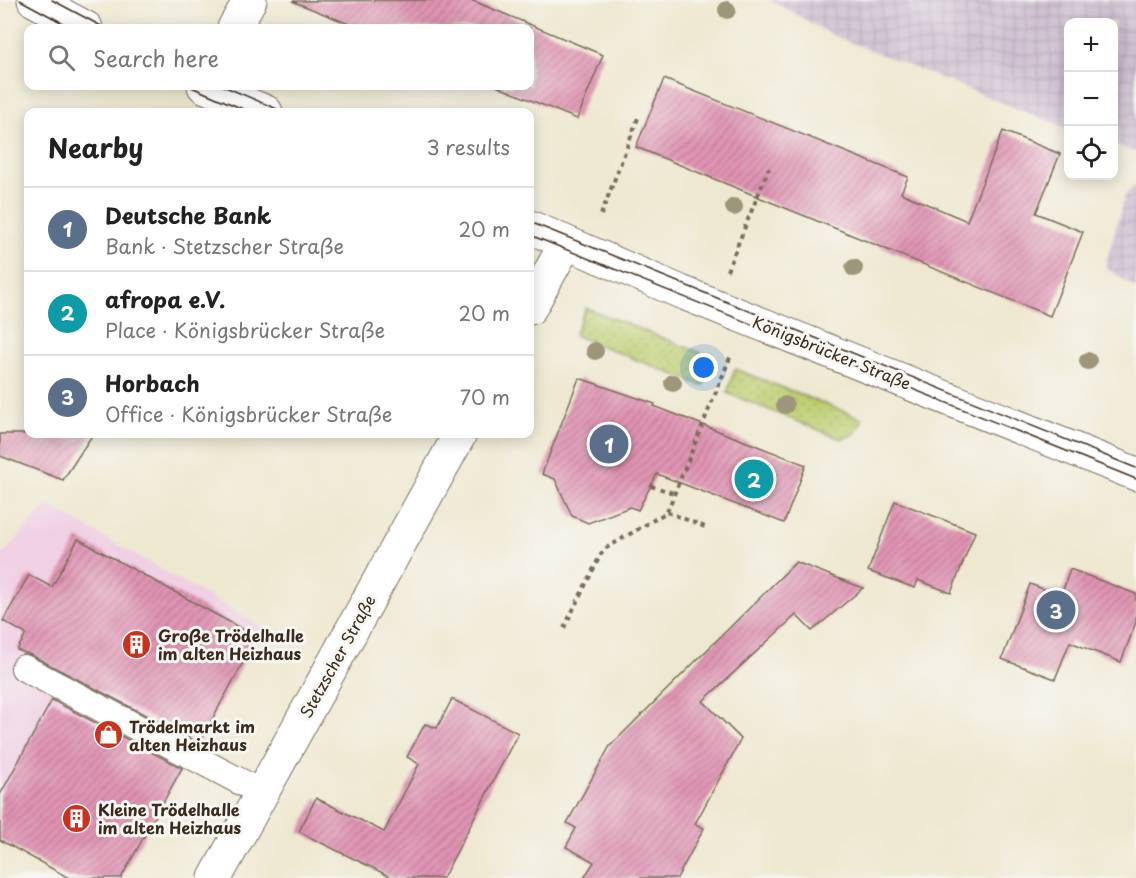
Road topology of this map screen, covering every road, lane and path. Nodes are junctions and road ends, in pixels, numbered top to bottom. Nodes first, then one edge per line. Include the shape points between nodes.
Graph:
1 (34, 0) edge
2 (250, 0) edge
3 (79, 24) edge
4 (236, 24) edge
5 (214, 90) edge
6 (256, 108) edge
7 (638, 118) dead end
8 (769, 168) dead end
9 (534, 229) edge
10 (576, 248) junction
11 (534, 303) edge
12 (714, 305) junction
13 (747, 318) junction
14 (458, 438) edge
15 (1136, 474) edge
16 (651, 486) dead end
17 (674, 493) junction
18 (667, 512) junction
19 (705, 527) dead end
20 (564, 628) dead end
21 (24, 668) dead end
22 (262, 793) junction
23 (214, 878) edge

1 - 3 main road
2 - 4 main road
5 - 6 main road
7 - 10 path
8 - 12 path
9 - 10 main road, Königsbrücker Straße
10 - 11 main road
10 - 12 main road, Königsbrücker Straße
12 - 13 main road, Königsbrücker Straße
13 - 15 main road, Königsbrücker Straße
13 - 17 path
14 - 22 main road, Stetzscher Straße
16 - 17 path
17 - 18 path
18 - 19 path
18 - 20 path via 603,550
21 - 22 lane
22 - 23 main road, Stetzscher Straße

